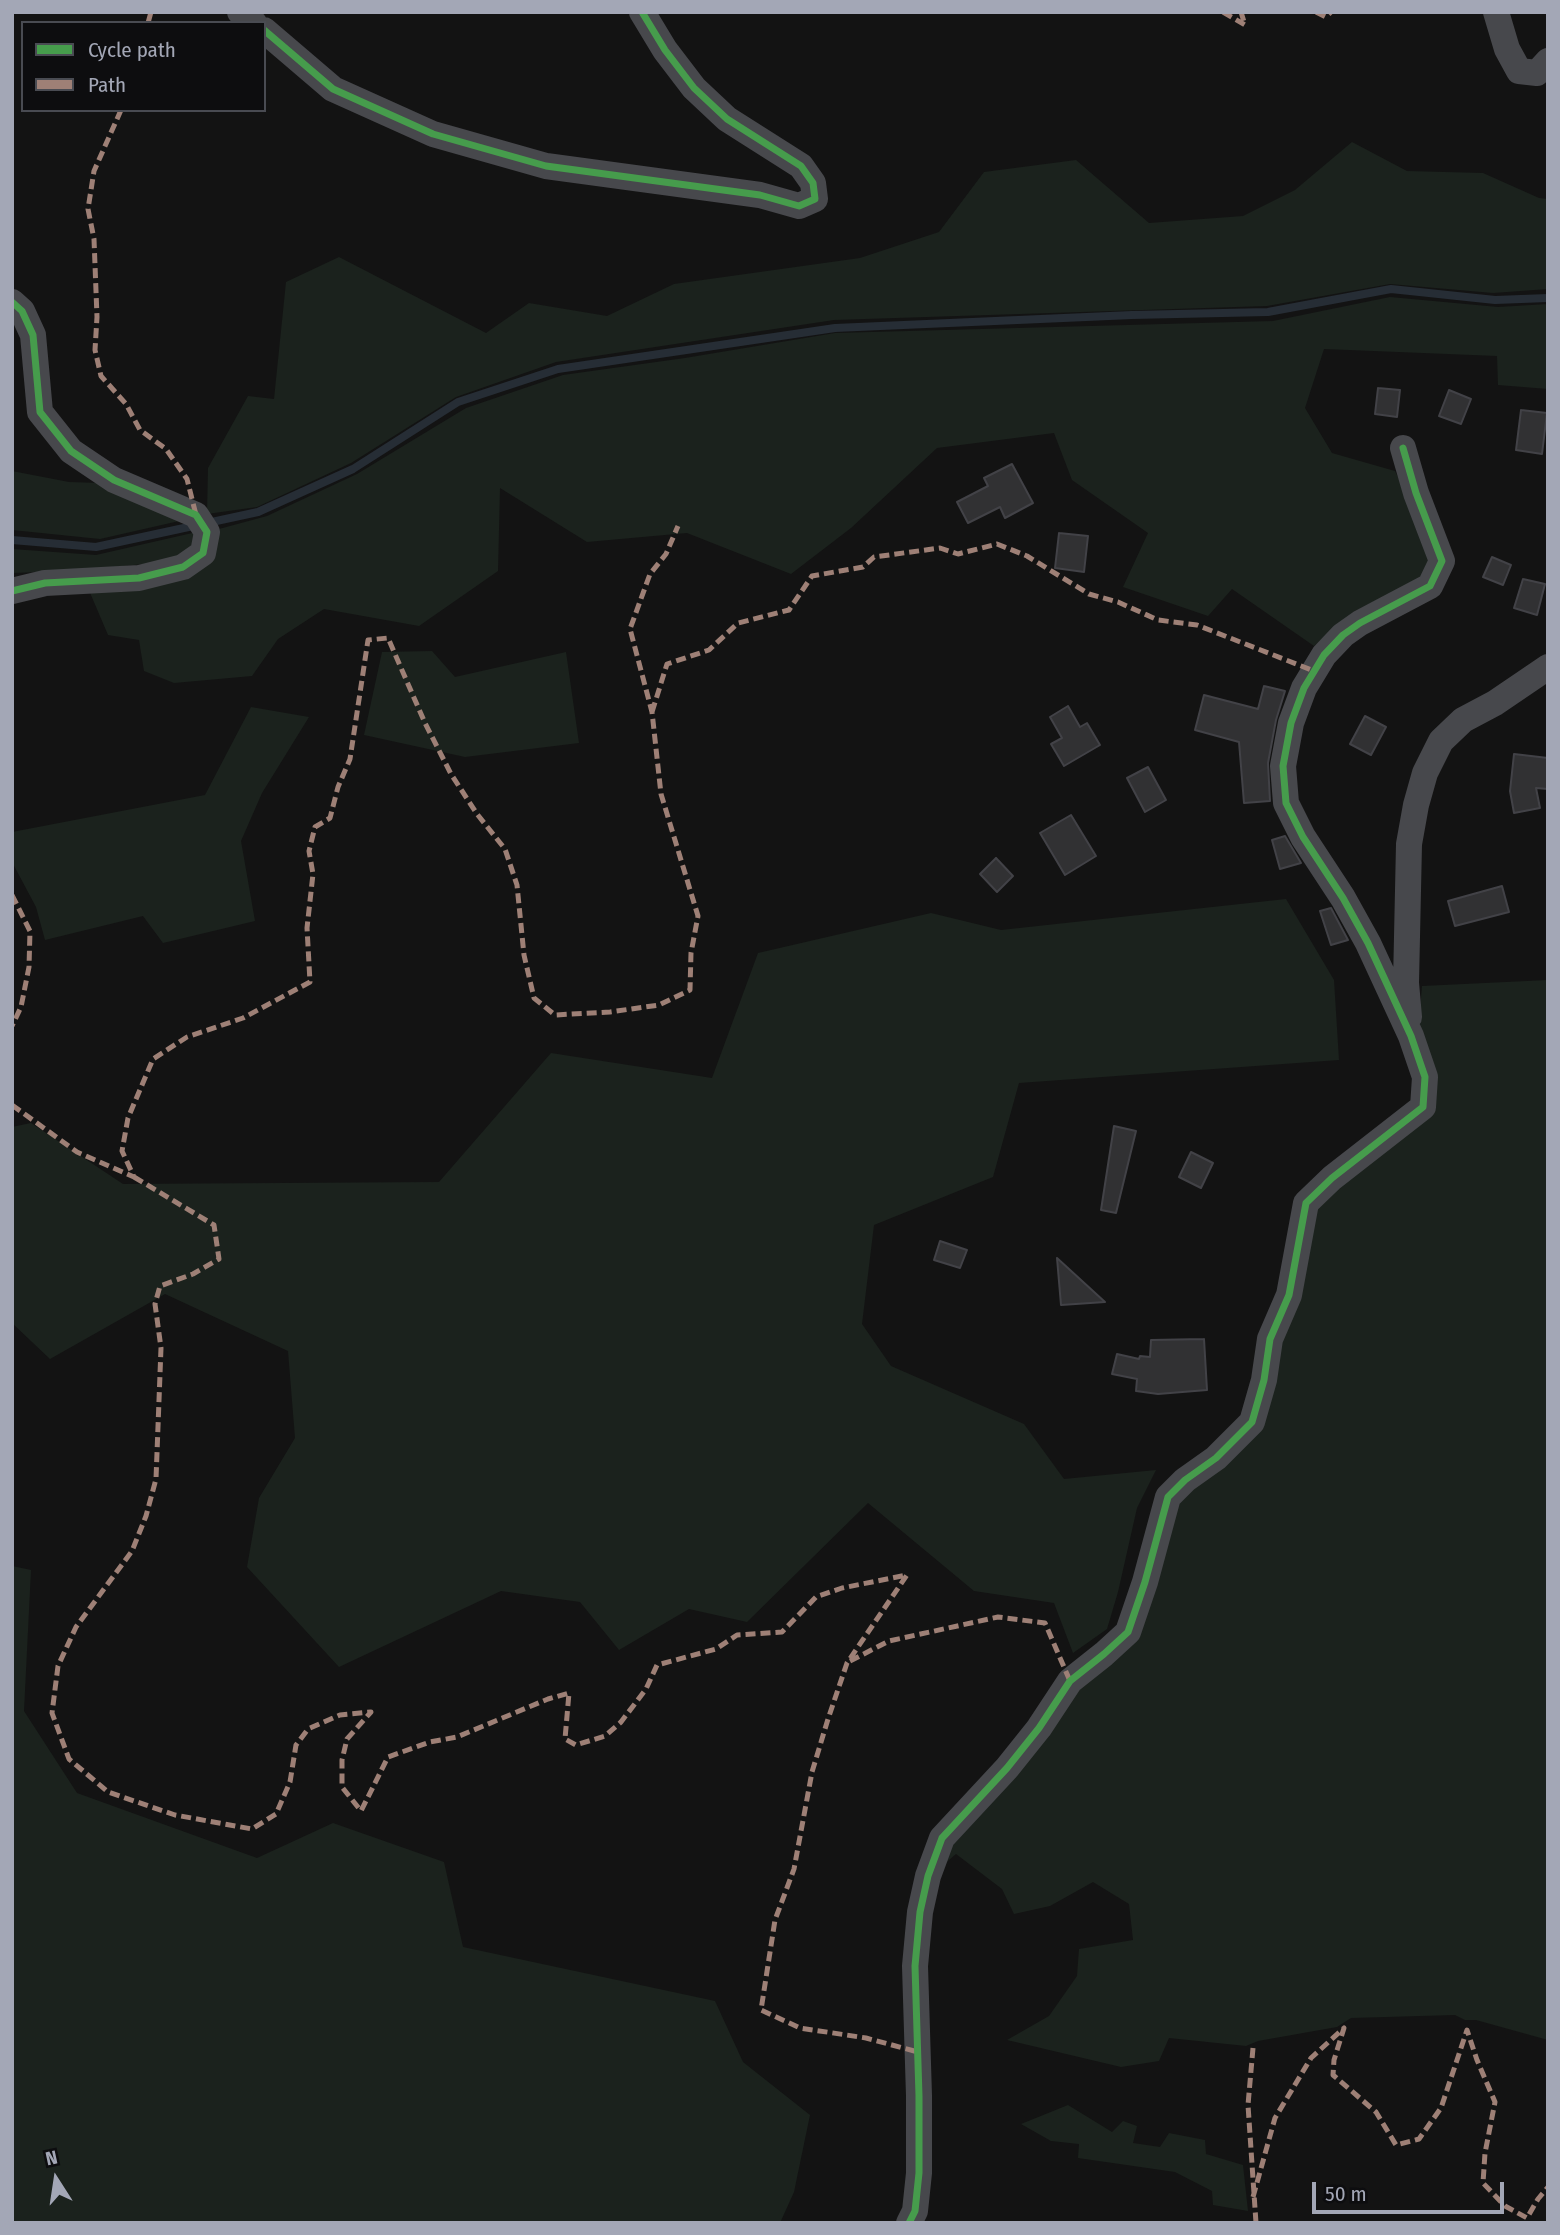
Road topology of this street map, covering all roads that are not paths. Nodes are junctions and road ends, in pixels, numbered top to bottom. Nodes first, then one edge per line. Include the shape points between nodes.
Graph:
1 (642, 12) edge
2 (1496, 12) edge
3 (266, 32) edge
4 (1548, 61) edge
5 (12, 302) edge
6 (1403, 448) dead end
7 (12, 591) edge
8 (1548, 667) edge
9 (1410, 1036) junction
10 (909, 2223) edge

1 - 3 street via 694,88 727,119 801,166 813,183 815,199 799,206 760,195 547,166 433,134 333,89
2 - 4 street via 1519,71 1537,73
5 - 7 street via 22,311 33,335 40,412 71,451 114,480 196,515 207,531 203,553 183,567 139,578 45,583
6 - 9 street via 1442,562 1430,586 1360,623 1324,654 1291,723 1283,766 1286,803 1368,943
8 - 9 street via 1463,720 1441,741 1425,773 1409,844 1406,983
9 - 10 street via 1425,1077 1423,1107 1306,1203 1289,1295 1270,1339 1252,1422 1168,1497 1128,1632 1070,1681 1015,1758 942,1838 928,1876 918,1926 919,2173 915,2211

